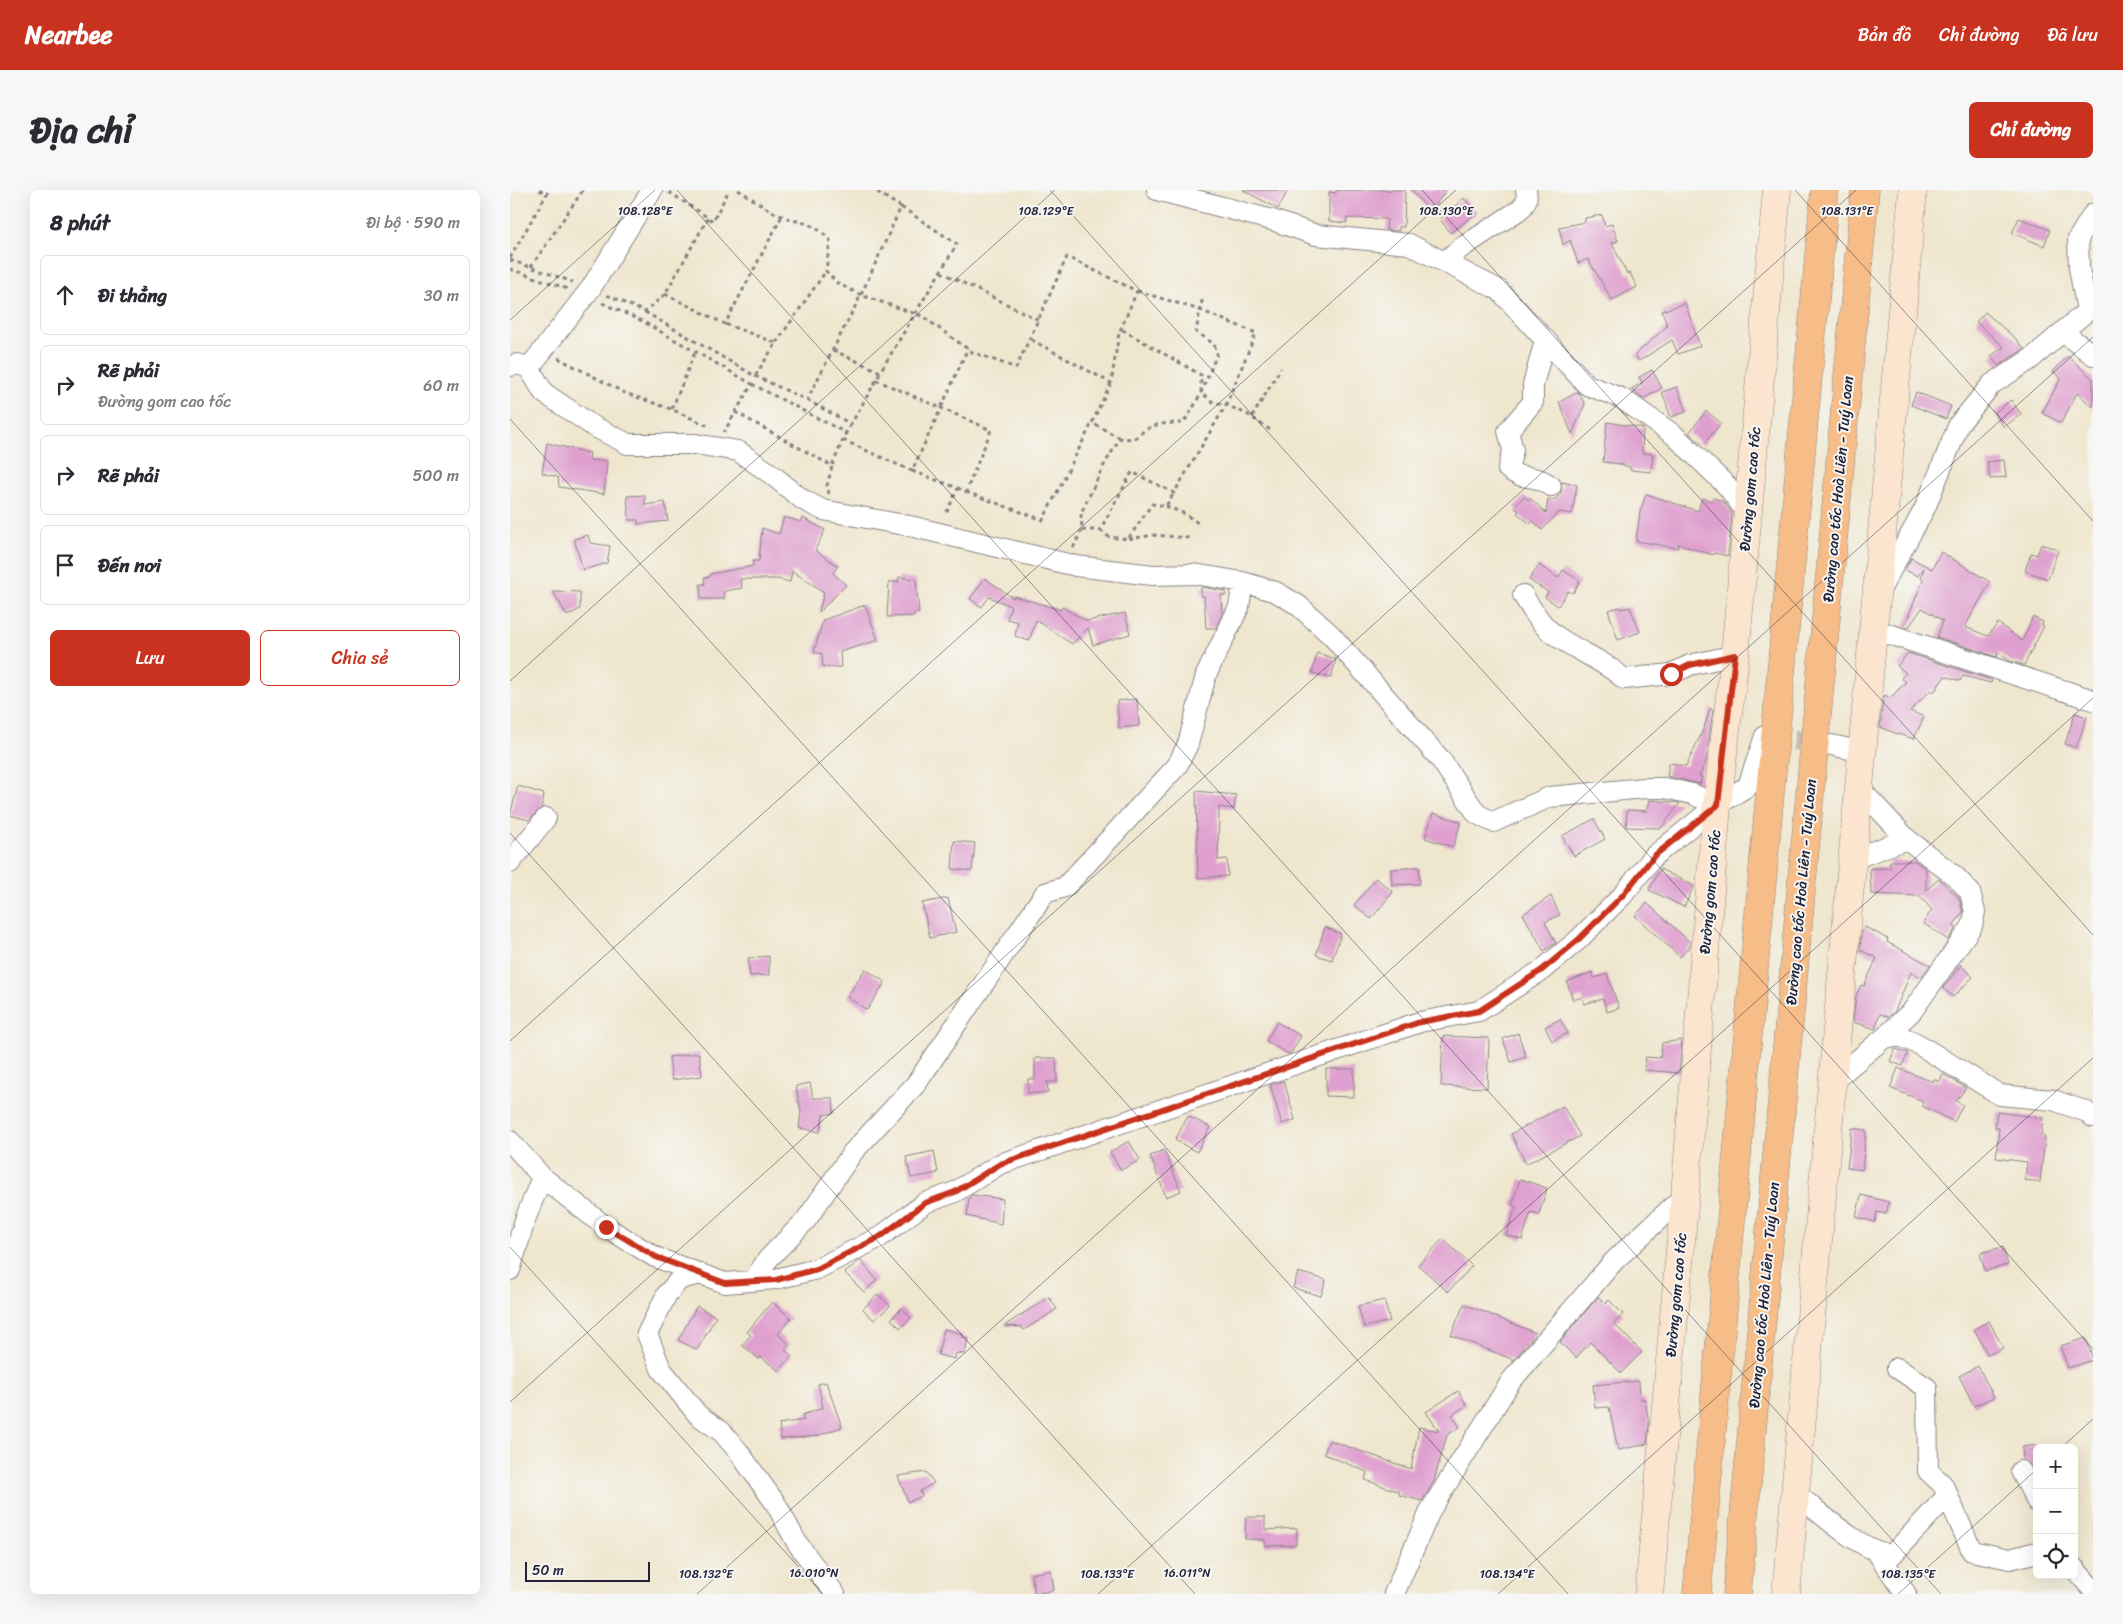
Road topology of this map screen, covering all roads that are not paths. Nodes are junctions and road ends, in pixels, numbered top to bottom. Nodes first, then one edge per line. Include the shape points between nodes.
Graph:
1 (652, 190) edge
2 (1157, 190) edge
3 (1526, 190) edge
4 (1777, 190) edge
5 (1825, 190) edge
6 (1865, 190) edge
7 (1913, 190) edge
8 (2093, 214) edge
9 (2079, 260) junction
10 (1444, 262) junction
11 (2093, 278) edge
12 (2064, 332) junction
13 (1545, 340) junction
14 (2093, 355) edge
15 (520, 367) edge
16 (1550, 486) dead end
17 (1748, 514) junction
18 (1243, 582) junction
19 (1523, 595) dead end
20 (1876, 598) junction
21 (1874, 629) junction
22 (1735, 655) junction
23 (2093, 700) edge
24 (1765, 736) dead end
25 (1831, 745) tunnel mouth
26 (1862, 752) junction
27 (1859, 788) junction
28 (1718, 805) junction
29 (546, 818) dead end
30 (1907, 839) junction
31 (1852, 859) junction
32 (510, 863) edge
33 (1885, 1037) junction
34 (1832, 1082) junction
35 (2093, 1117) edge
36 (510, 1141) edge
37 (542, 1177) junction
38 (1685, 1194) junction
39 (510, 1270) edge
40 (700, 1274) junction
41 (753, 1281) junction
42 (1897, 1368) dead end
43 (2021, 1470) dead end
44 (1795, 1493) junction
45 (1948, 1494) junction
46 (2033, 1494) edge
47 (2033, 1553) edge
48 (1878, 1554) junction
49 (2078, 1573) edge
50 (2093, 1590) edge
51 (835, 1594) edge
52 (1394, 1594) edge
53 (1649, 1594) edge
54 (1697, 1594) edge
55 (1737, 1594) edge
56 (1786, 1594) edge
57 (1906, 1594) edge

1 - 15 street via 588,292 544,347
2 - 10 street via 1272,220 1316,236 1409,244
3 - 10 street via 1525,205
4 - 17 main road, Đường gom cao tốc
5 - 54 highway
6 - 55 highway, Đường cao tốc Hoà Liên - Tuý Loan
7 - 20 main road
8 - 9 street via 2078,239
9 - 11 street
9 - 12 street via 2087,311
10 - 13 street via 1499,290
12 - 14 street
12 - 20 street via 2031,359 1992,384 1959,424 1925,508
13 - 16 street via 1533,385 1533,402 1508,431 1514,450 1508,466 1515,475 1537,477
13 - 17 street via 1587,385 1621,398 1674,435 1727,486
15 - 18 street via 544,393 593,426 628,444 695,444 719,440 819,508 1066,564 1153,575 1194,574
17 - 22 main road, Đường gom cao tốc
18 - 28 street via 1276,592 1298,606 1331,635 1442,760 1477,814 1493,822 1550,796 1627,790 1665,788 1692,794
18 - 41 street via 1238,607 1206,675 1188,744 1177,766 1065,887 1045,893 916,1084 853,1152 806,1220 768,1259
19 - 22 street via 1550,632 1600,660 1624,679 1671,674 1690,665
20 - 21 main road
21 - 23 street
21 - 26 main road
22 - 28 main road, Đường gom cao tốc
24 - 28 street via 1748,786
25 - 26 street
26 - 27 main road
27 - 30 street
27 - 31 main road
28 - 38 main road, Đường gom cao tốc
28 - 41 street via 1654,856 1622,896 1578,940 1542,970 1479,1011 1420,1022 1000,1164 955,1192 925,1203 880,1237 817,1269 776,1280
29 - 32 street
30 - 31 street
30 - 33 street via 1970,892 1975,912 1972,926 1919,1002
31 - 34 main road
33 - 34 street
33 - 35 street via 1902,1037 1918,1044 2000,1095 2053,1100
34 - 44 main road
36 - 37 street
37 - 39 street
37 - 40 street via 606,1227 656,1257
38 - 52 street via 1614,1261 1511,1381 1431,1509
38 - 53 main road, Đường gom cao tốc
40 - 41 street via 725,1283
40 - 51 street via 680,1279 667,1294 648,1334 661,1369 698,1415 722,1432 738,1451
42 - 45 street via 1927,1388 1928,1470 1943,1484
43 - 46 street
44 - 48 street
44 - 56 main road
45 - 47 street via 1972,1551 2010,1559
45 - 48 street via 1892,1555
48 - 57 street
49 - 50 street

